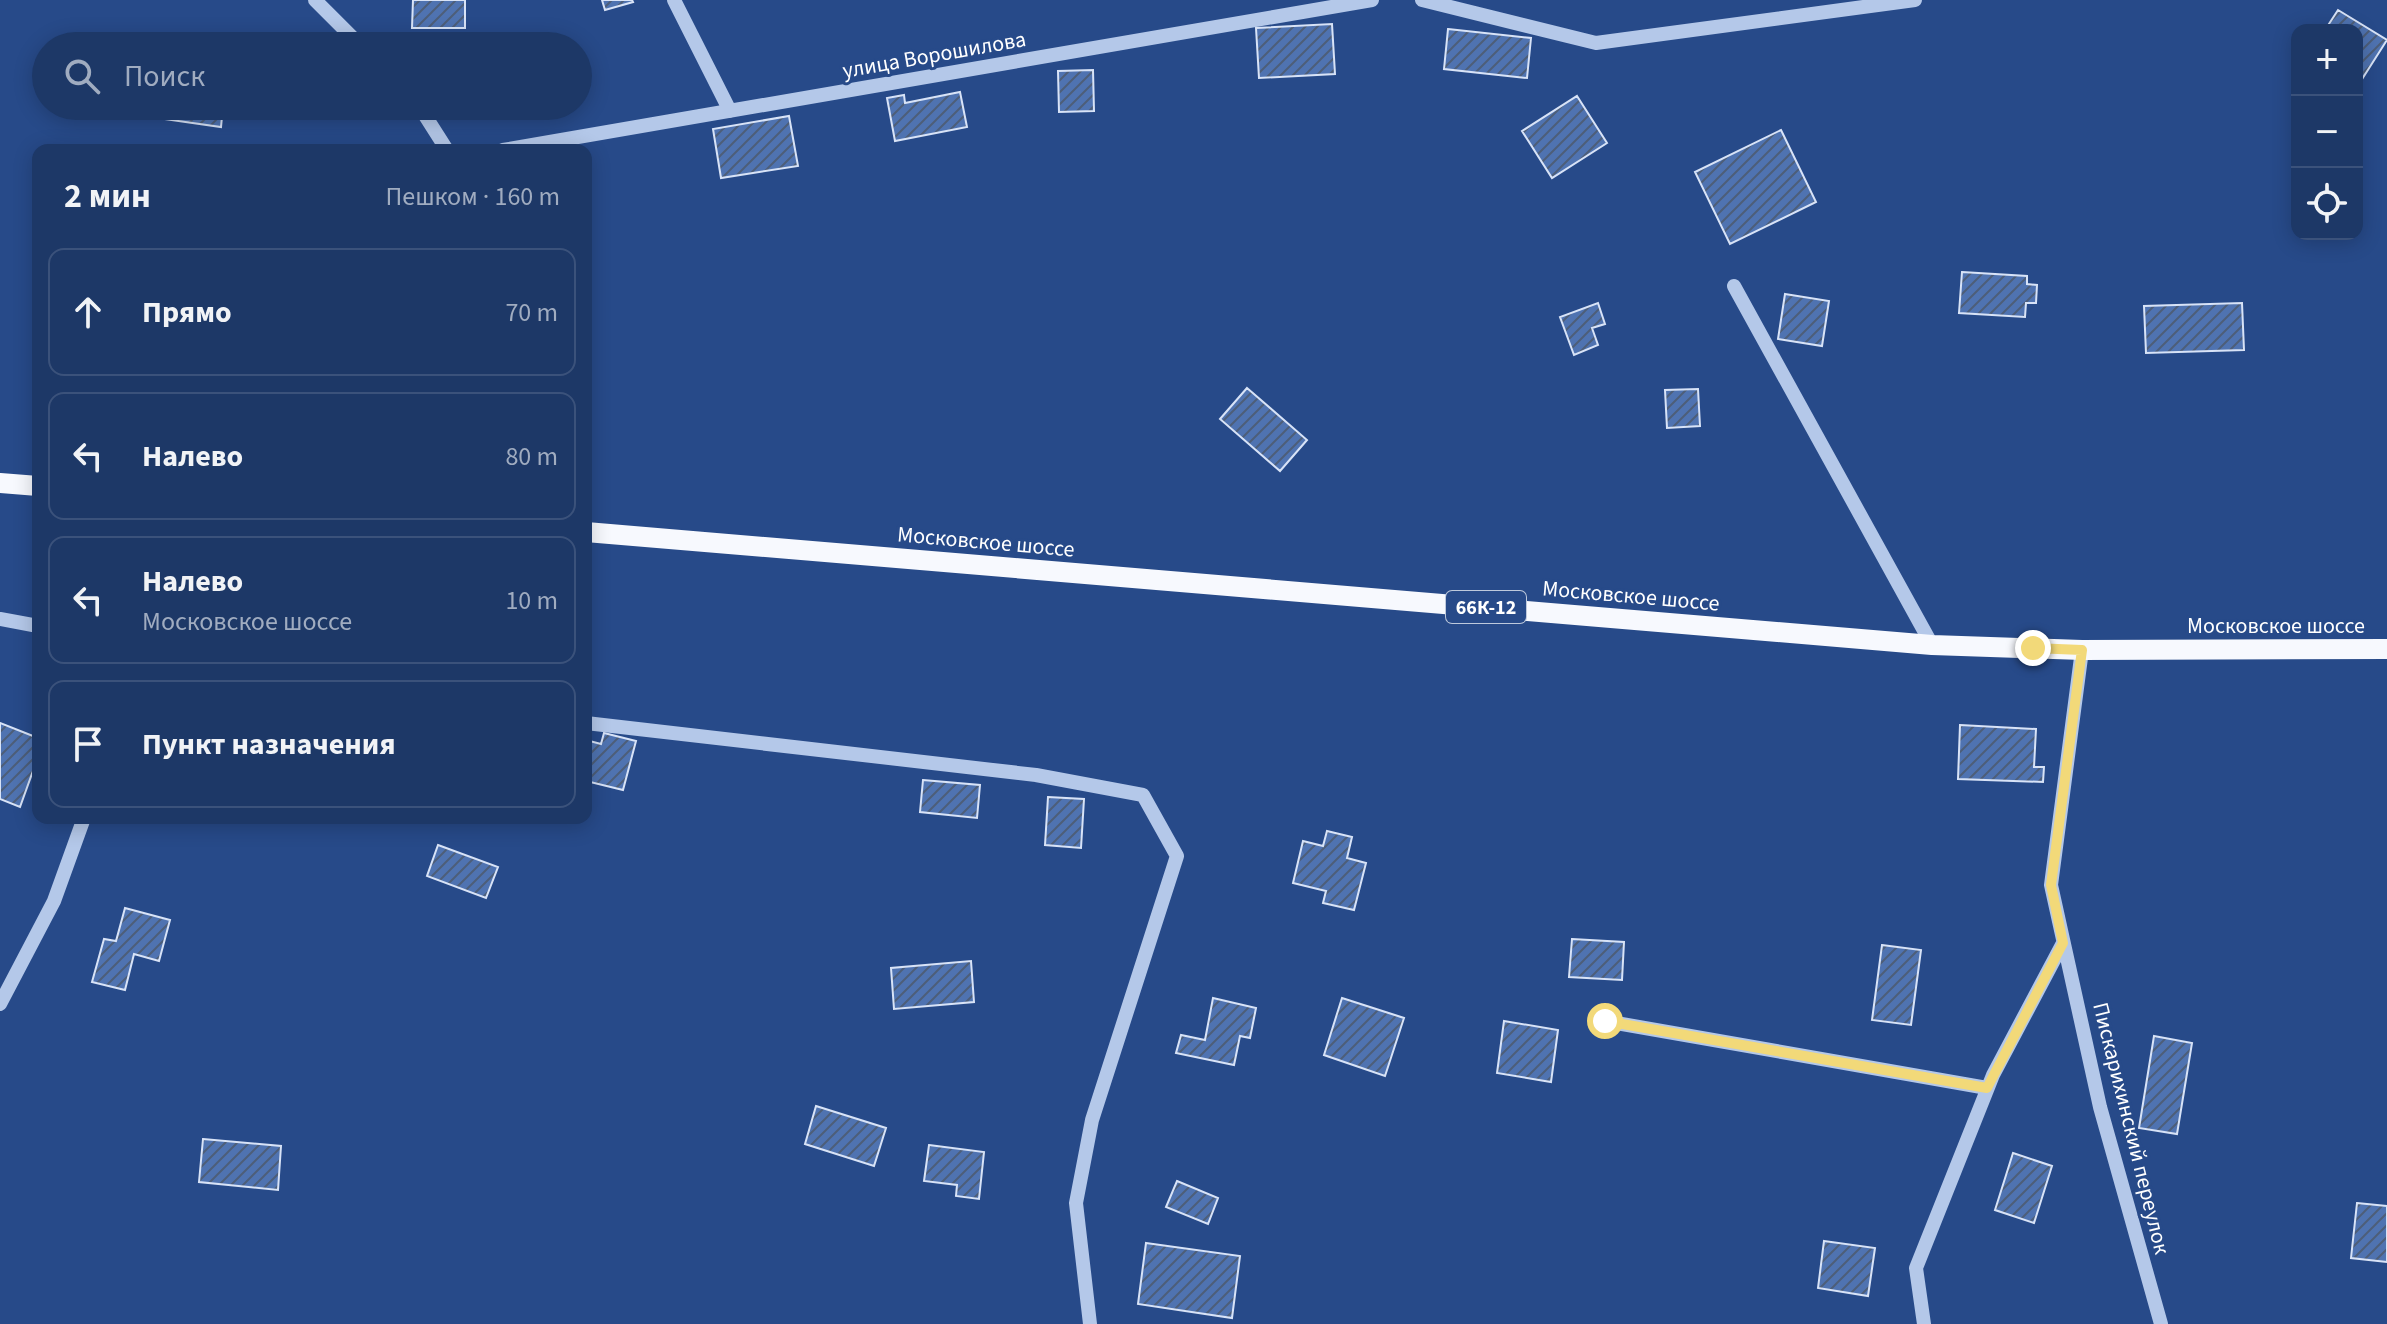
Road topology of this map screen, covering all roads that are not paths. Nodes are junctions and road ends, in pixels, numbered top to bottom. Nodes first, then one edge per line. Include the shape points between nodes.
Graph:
1 (315, 0) edge
2 (674, 0) edge
3 (1372, 0) edge
4 (1422, 0) edge
5 (1915, 0) edge
6 (347, 32) edge
7 (730, 111) junction
8 (428, 120) edge
9 (443, 144) edge
10 (538, 144) edge
11 (1734, 286) dead end
12 (0, 483) edge
13 (32, 486) edge
14 (592, 533) edge
15 (0, 619) edge
16 (32, 625) edge
17 (1932, 645) junction
18 (2387, 649) edge
19 (2082, 650) junction
20 (592, 724) edge
21 (82, 824) edge
22 (2063, 943) junction
23 (0, 1004) edge
24 (1605, 1021) dead end
25 (1987, 1088) junction
26 (1090, 1324) edge
27 (1924, 1324) edge
28 (2161, 1324) edge

1 - 6 street
2 - 7 street
3 - 7 street, улица Ворошилова
4 - 5 street via 1596,43
7 - 10 street, улица Ворошилова
8 - 9 street
11 - 17 street
12 - 13 main road
14 - 17 main road, Московское шоссе / 66К-12
15 - 16 street
17 - 19 main road, Московское шоссе / 66К-12
18 - 19 main road, Московское шоссе / 66К-12
19 - 22 street, Пискарихинский переулок via 2051,885
20 - 26 street via 1036,775 1143,795 1177,856 1092,1120 1076,1203
21 - 23 street via 54,901
22 - 25 street
22 - 28 street, Пискарихинский переулок via 2100,1107
24 - 25 street
25 - 27 street via 1916,1268

